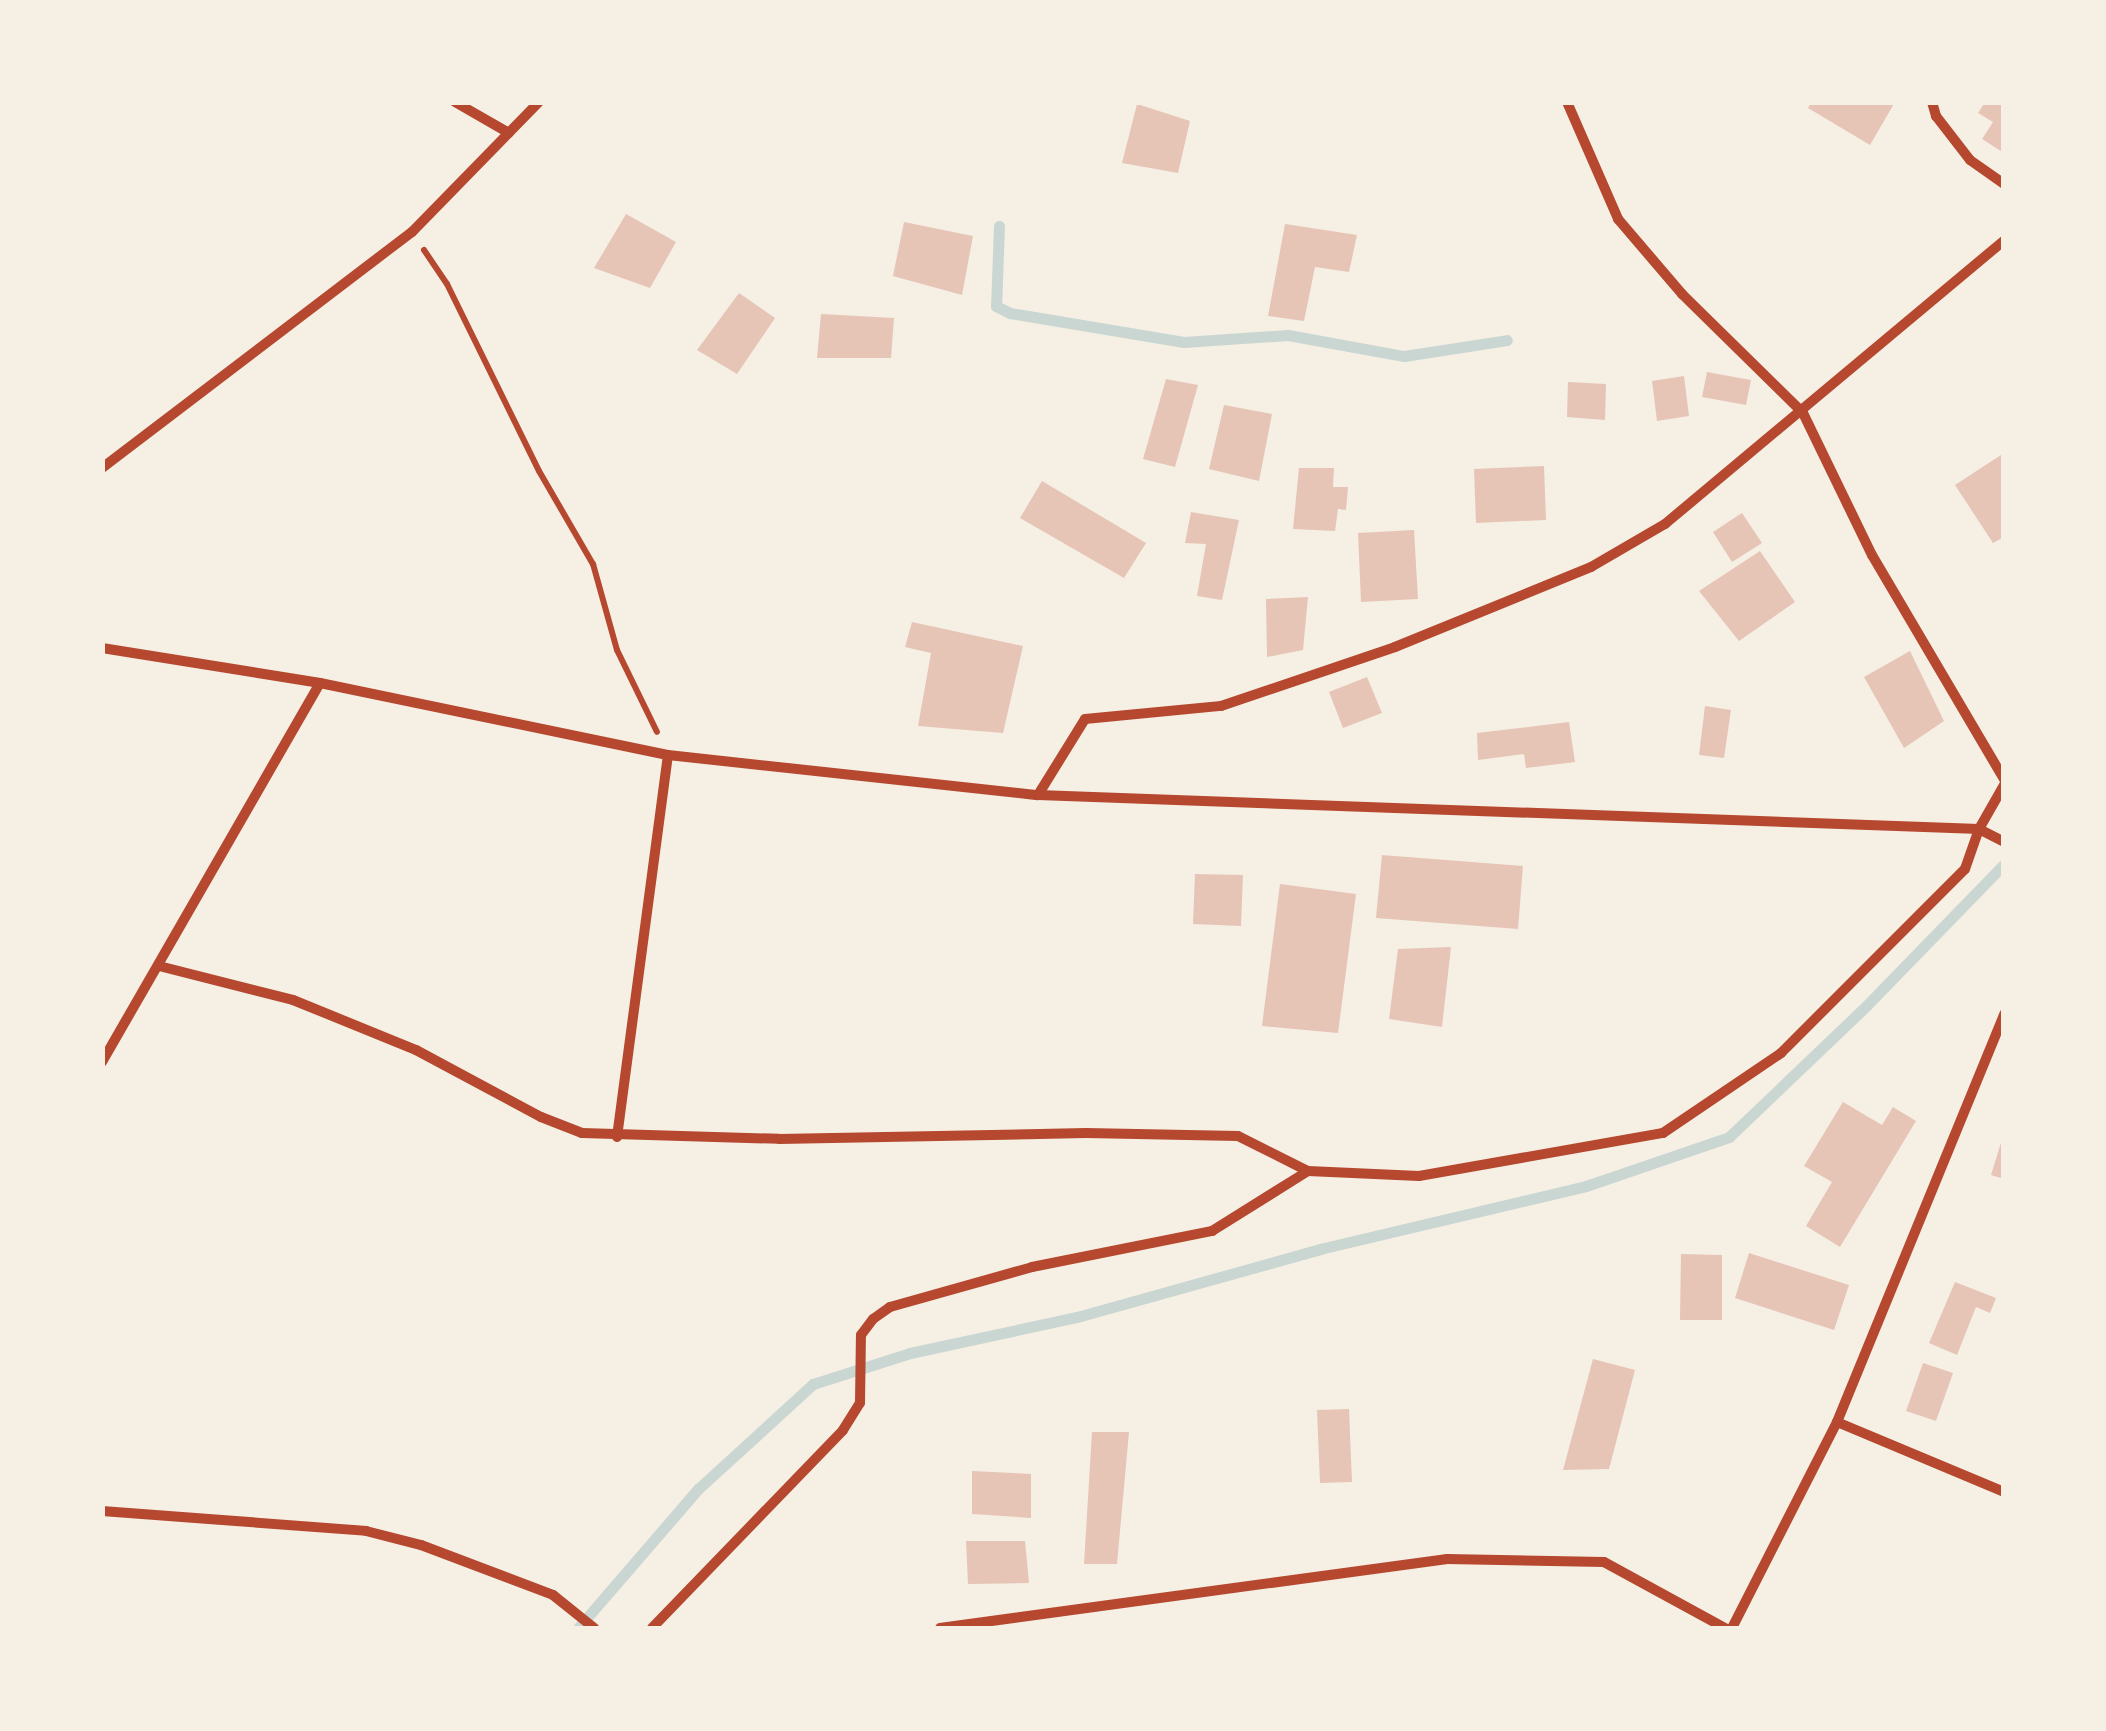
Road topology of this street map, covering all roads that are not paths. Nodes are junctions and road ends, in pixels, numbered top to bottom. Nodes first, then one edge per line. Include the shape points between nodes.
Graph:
1 (454, 102) edge
2 (540, 102) edge
3 (1567, 102) edge
4 (1932, 102) edge
5 (508, 134) junction
6 (2004, 184) edge
7 (2004, 242) edge
8 (1802, 412) junction
9 (102, 468) edge
10 (102, 648) edge
11 (320, 683) junction
12 (668, 756) junction
13 (2004, 782) edge
14 (1038, 794) junction
15 (1979, 829) junction
16 (2000, 839) edge
17 (159, 966) junction
18 (2004, 1014) edge
19 (102, 1062) edge
20 (617, 1137) junction
21 (1308, 1172) junction
22 (1837, 1422) junction
23 (2004, 1492) edge
24 (102, 1511) edge
25 (594, 1628) edge
26 (652, 1628) edge
27 (940, 1628) edge
28 (1729, 1628) edge

1 - 5 street
2 - 5 street
3 - 8 street via 1618,219 1682,294
4 - 6 street via 1970,160
5 - 9 street via 412,232
7 - 8 street
8 - 13 street via 1924,649
8 - 14 street via 1664,524 1591,567 1396,647 1222,706 1085,719
10 - 11 street
11 - 12 street
11 - 17 street
12 - 14 street
12 - 20 street
13 - 15 street
14 - 15 street
15 - 16 street
15 - 21 street via 1965,869 1781,1053 1663,1133 1419,1176
17 - 19 street
17 - 20 street via 293,1000 416,1050 541,1117 582,1133
18 - 22 street
20 - 21 street via 1238,1136
21 - 26 street via 1212,1231 1032,1267 890,1307 861,1335 860,1403 843,1430
22 - 23 street
22 - 28 street
24 - 25 street via 366,1531 552,1595
27 - 28 street via 1447,1559 1604,1562

